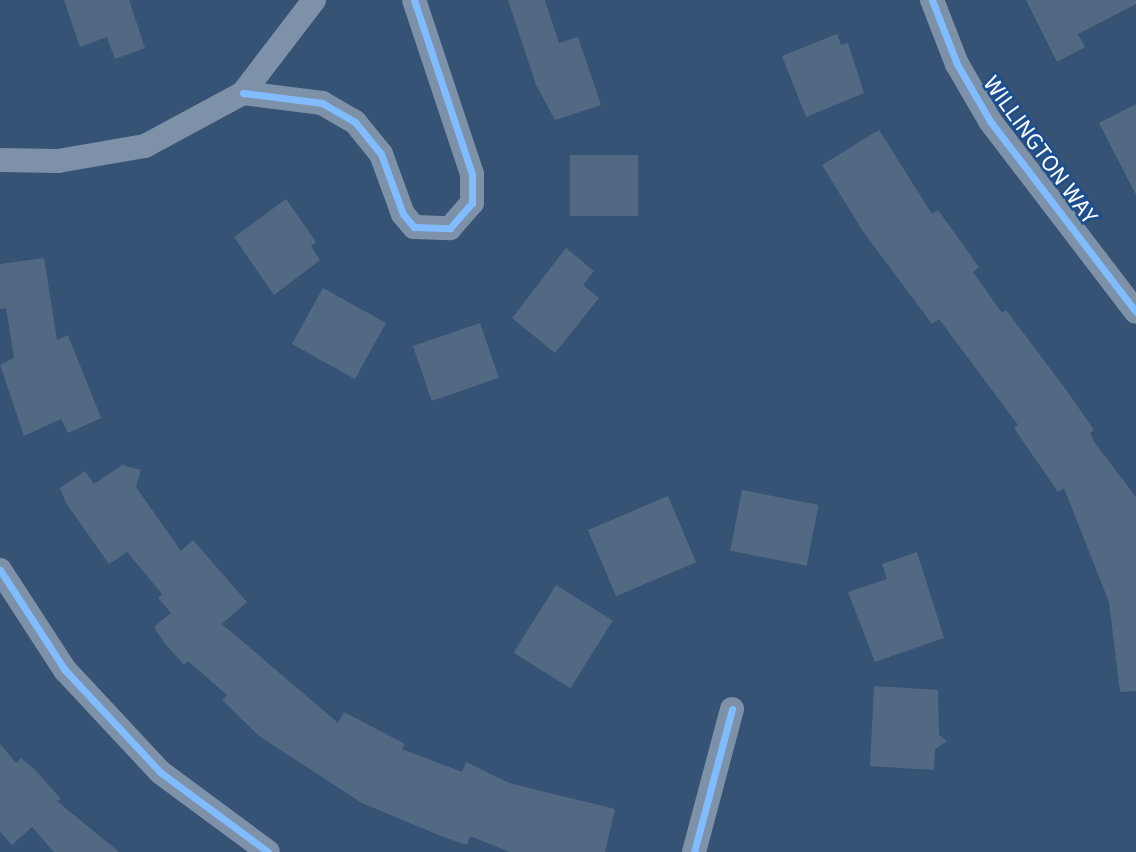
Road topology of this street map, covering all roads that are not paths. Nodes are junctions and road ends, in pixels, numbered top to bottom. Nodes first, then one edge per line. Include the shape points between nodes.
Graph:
1 (314, 0) edge
2 (414, 0) edge
3 (932, 0) edge
4 (243, 93) junction
5 (0, 160) edge
6 (1135, 307) edge
7 (0, 570) edge
8 (732, 709) dead end
9 (268, 852) edge
10 (694, 852) edge

1 - 4 street
2 - 4 street via 472,174 472,204 450,228 414,227 403,214 381,154 355,122 322,103
3 - 6 street, WILLINGTON WAY via 957,64 990,121
4 - 5 street via 145,146 58,161
7 - 9 street via 65,670 160,772
8 - 10 street

